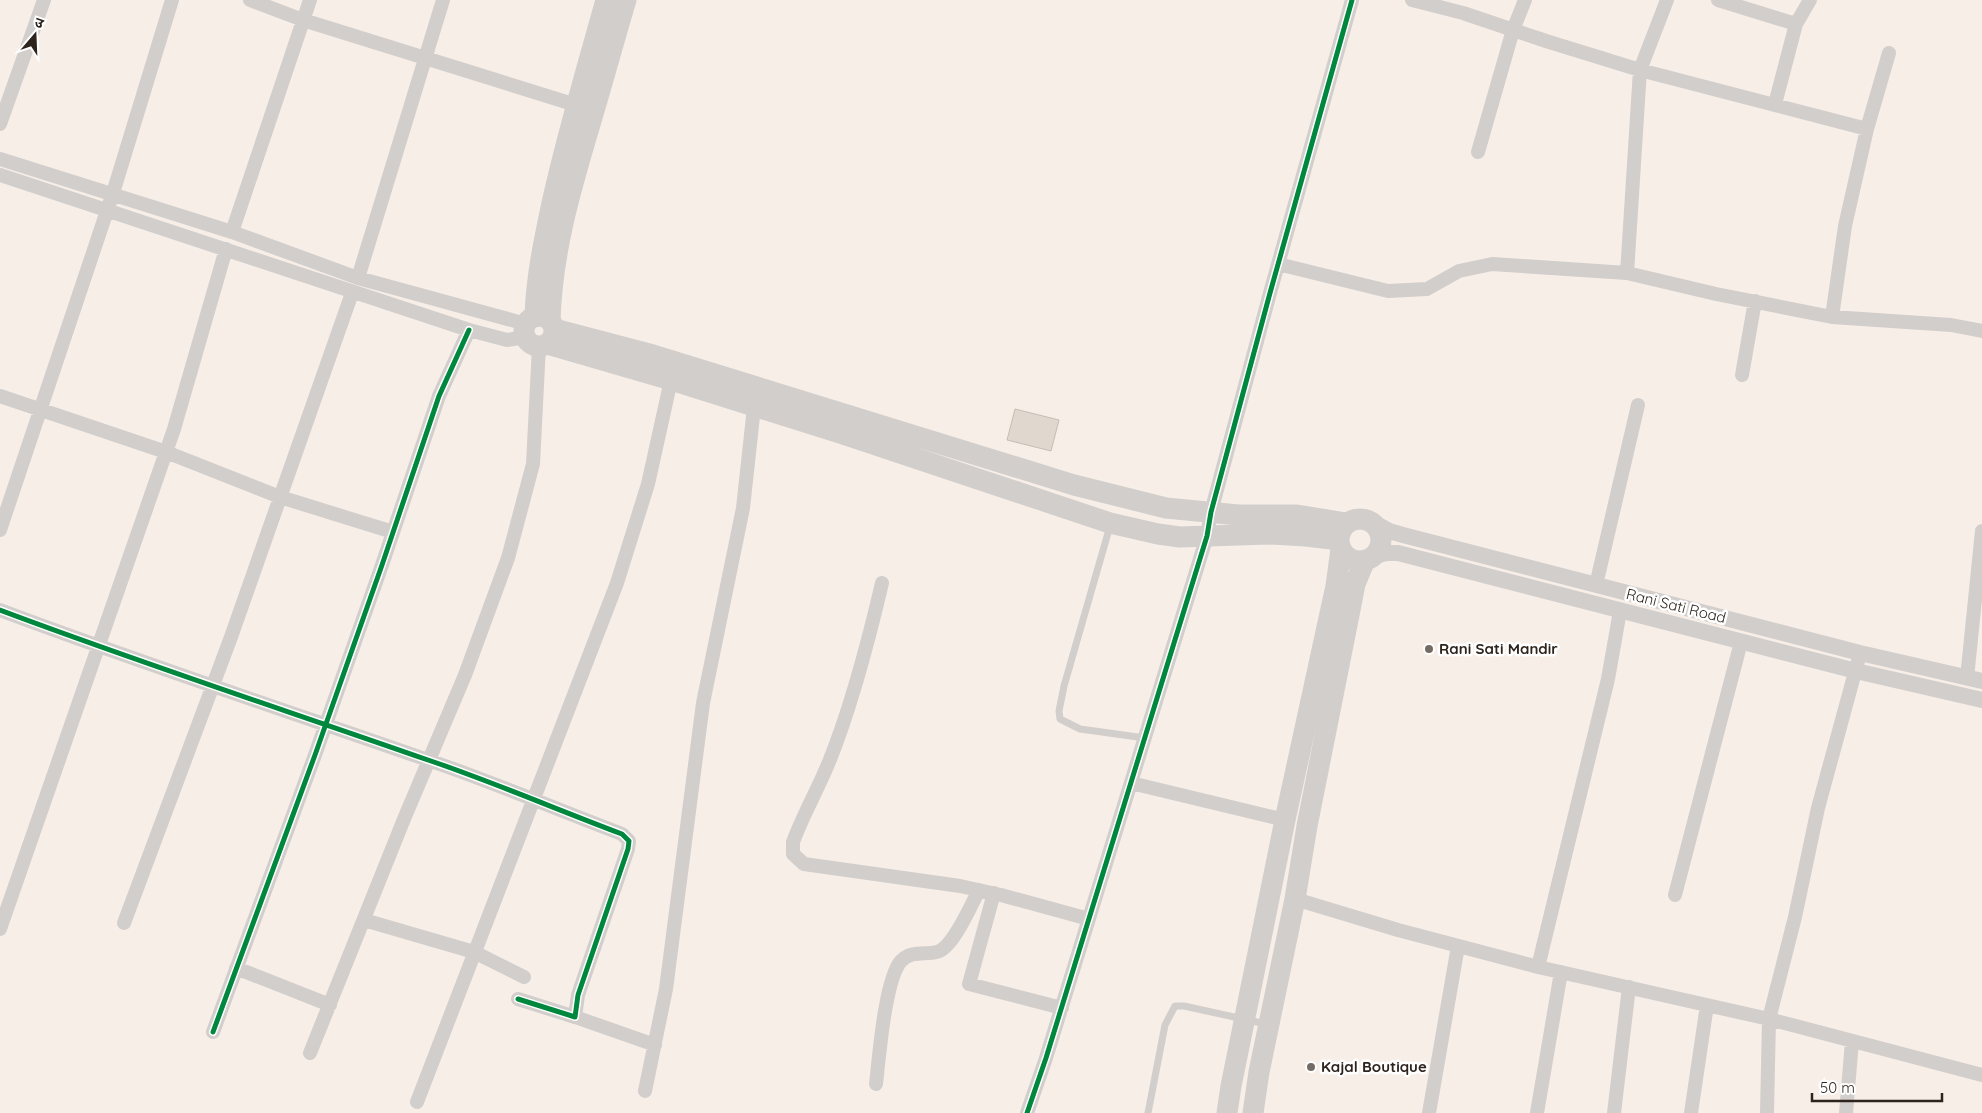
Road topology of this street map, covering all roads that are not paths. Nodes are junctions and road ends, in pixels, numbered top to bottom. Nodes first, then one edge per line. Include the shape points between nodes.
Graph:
1 (44, 0) edge
2 (172, 0) edge
3 (250, 0) edge
4 (310, 0) edge
5 (443, 0) edge
6 (606, 0) edge
7 (626, 0) edge
8 (1352, 0) edge
9 (1412, 0) edge
10 (1525, 0) edge
11 (1667, 0) edge
12 (1718, 0) edge
13 (1810, 0) edge
14 (303, 20) junction
15 (1796, 24) junction
16 (1513, 30) junction
17 (1889, 53) dead end
18 (425, 57) junction
19 (1640, 70) junction
20 (1775, 104) junction
21 (576, 105) junction
22 (0, 124) edge
23 (1867, 129) junction
24 (1478, 152) dead end
25 (0, 160) edge
26 (0, 175) edge
27 (113, 193) junction
28 (108, 210) junction
29 (232, 232) junction
30 (226, 249) junction
31 (1278, 264) junction
32 (1627, 273) junction
33 (358, 278) junction
34 (352, 293) junction
35 (1755, 302) junction
36 (1832, 317) junction
37 (469, 330) junction
38 (540, 331) junction
39 (1982, 331) edge
40 (1742, 375) dead end
41 (671, 380) junction
42 (0, 396) edge
43 (1638, 405) dead end
44 (754, 407) junction
45 (41, 410) junction
46 (166, 452) junction
47 (280, 497) junction
48 (1211, 512) junction
49 (1373, 522) junction
50 (1110, 523) junction
51 (0, 530) edge
52 (1982, 531) edge
53 (393, 532) junction
54 (1208, 536) junction
55 (1342, 538) junction
56 (1370, 558) junction
57 (882, 583) dead end
58 (1596, 585) junction
59 (0, 610) edge
60 (1620, 611) junction
61 (1741, 642) junction
62 (98, 647) junction
63 (1860, 654) junction
64 (1856, 671) junction
65 (1974, 679) edge
66 (214, 685) junction
67 (1982, 700) edge
68 (325, 725) junction
69 (1146, 738) junction
70 (430, 760) junction
71 (1131, 783) junction
72 (534, 801) junction
73 (1285, 820) junction
74 (979, 890) junction
75 (994, 893) junction
76 (1675, 895) dead end
77 (1295, 899) junction
78 (1090, 919) junction
79 (364, 920) junction
80 (124, 923) dead end
81 (0, 930) edge
82 (1458, 946) junction
83 (474, 952) junction
84 (1538, 967) junction
85 (236, 968) junction
86 (1561, 972) junction
87 (524, 977) dead end
88 (1629, 987) junction
89 (518, 999) dead end
90 (330, 1005) junction
91 (1707, 1005) junction
92 (1062, 1008) junction
93 (575, 1017) junction
94 (1244, 1019) junction
95 (1769, 1019) junction
96 (1269, 1024) junction
97 (213, 1032) dead end
98 (1852, 1041) junction
99 (655, 1044) junction
100 (310, 1053) dead end
101 (1982, 1075) edge
102 (876, 1084) dead end
103 (645, 1090) dead end
104 (417, 1102) dead end
105 (1027, 1113) edge
106 (1148, 1113) edge
107 (1227, 1113) edge
108 (1254, 1113) edge
109 (1429, 1113) edge
110 (1537, 1113) edge
111 (1614, 1113) edge
112 (1691, 1113) edge
113 (1767, 1113) edge
114 (1846, 1113) edge

1 - 22 street
2 - 27 street
3 - 14 street
4 - 14 street
5 - 18 street
6 - 21 main road
7 - 38 main road via 575,176
8 - 31 street
9 - 16 street
10 - 16 street
11 - 19 street
12 - 15 street
13 - 15 street
14 - 18 street
14 - 29 street
15 - 20 street
16 - 19 street
16 - 24 street
17 - 23 street
18 - 21 street
18 - 33 street
19 - 20 street
19 - 32 street
20 - 23 street
21 - 38 main road via 558,173 536,286
23 - 36 street via 1845,226
25 - 27 street
26 - 28 street
27 - 28 street
27 - 29 street
28 - 30 street
28 - 45 street
29 - 33 street
30 - 34 street
30 - 46 street
31 - 32 street via 1388,291 1427,289 1459,271 1492,264
31 - 48 street
32 - 35 street
33 - 38 street
34 - 37 street
34 - 47 street
35 - 36 street
35 - 40 street
36 - 39 street via 1951,325
37 - 38 street via 507,340
37 - 53 street via 440,396
38 - 41 main road
38 - 48 main road via 653,355 1074,485 1166,508
38 - 70 street via 533,464 508,558
41 - 44 main road
41 - 72 street via 648,484 618,583
42 - 45 street
43 - 58 street
44 - 50 main road
44 - 99 street via 743,508 703,703 666,989
45 - 46 street
45 - 51 street
46 - 47 street
46 - 62 street
47 - 53 street
47 - 66 street
48 - 54 street
48 - 55 main road via 1297,515
49 - 55 main road via 1355,519
49 - 56 main road via 1381,539 1380,548
49 - 58 street, Rani Sati Road via 1402,536
50 - 54 main road via 1158,534
50 - 69 lane via 1064,686 1060,718 1080,729
52 - 65 street
53 - 68 street
54 - 55 main road via 1289,534
54 - 69 street
55 - 56 main road via 1347,557 1356,561
55 - 73 main road via 1336,586
56 - 60 street via 1398,553
56 - 77 main road via 1355,584
57 - 74 street via 844,720 793,842 792,854 804,864
58 - 63 street, Rani Sati Road
59 - 62 street
60 - 61 street
60 - 84 street via 1608,680
61 - 64 street
61 - 76 street
62 - 66 street
62 - 81 street
63 - 64 street
63 - 65 street, Rani Sati Road
64 - 67 street
64 - 95 street via 1818,808
66 - 68 street
66 - 80 street
68 - 70 street
68 - 85 street
69 - 71 street
70 - 72 street
70 - 79 street
71 - 73 street
71 - 78 street
72 - 83 street
72 - 93 street via 622,834 629,841 578,995
73 - 94 main road
74 - 75 street
74 - 102 street via 946,948 938,952 912,954 900,962 895,971 883,1023
75 - 78 street
75 - 92 street via 969,984
77 - 82 street
77 - 96 main road
78 - 92 street
79 - 83 street
79 - 90 street
82 - 84 street
82 - 109 street
83 - 87 street
83 - 104 street
84 - 86 street
85 - 90 street
85 - 97 street
86 - 88 street
86 - 110 street
88 - 91 street
88 - 111 street
89 - 93 street
90 - 100 street
91 - 95 street
91 - 112 street
92 - 105 street
93 - 99 street
94 - 96 lane
94 - 106 lane via 1175,1006 1165,1025
94 - 107 main road
95 - 98 street
95 - 113 street
96 - 108 main road
98 - 101 street
98 - 114 street
99 - 103 street

